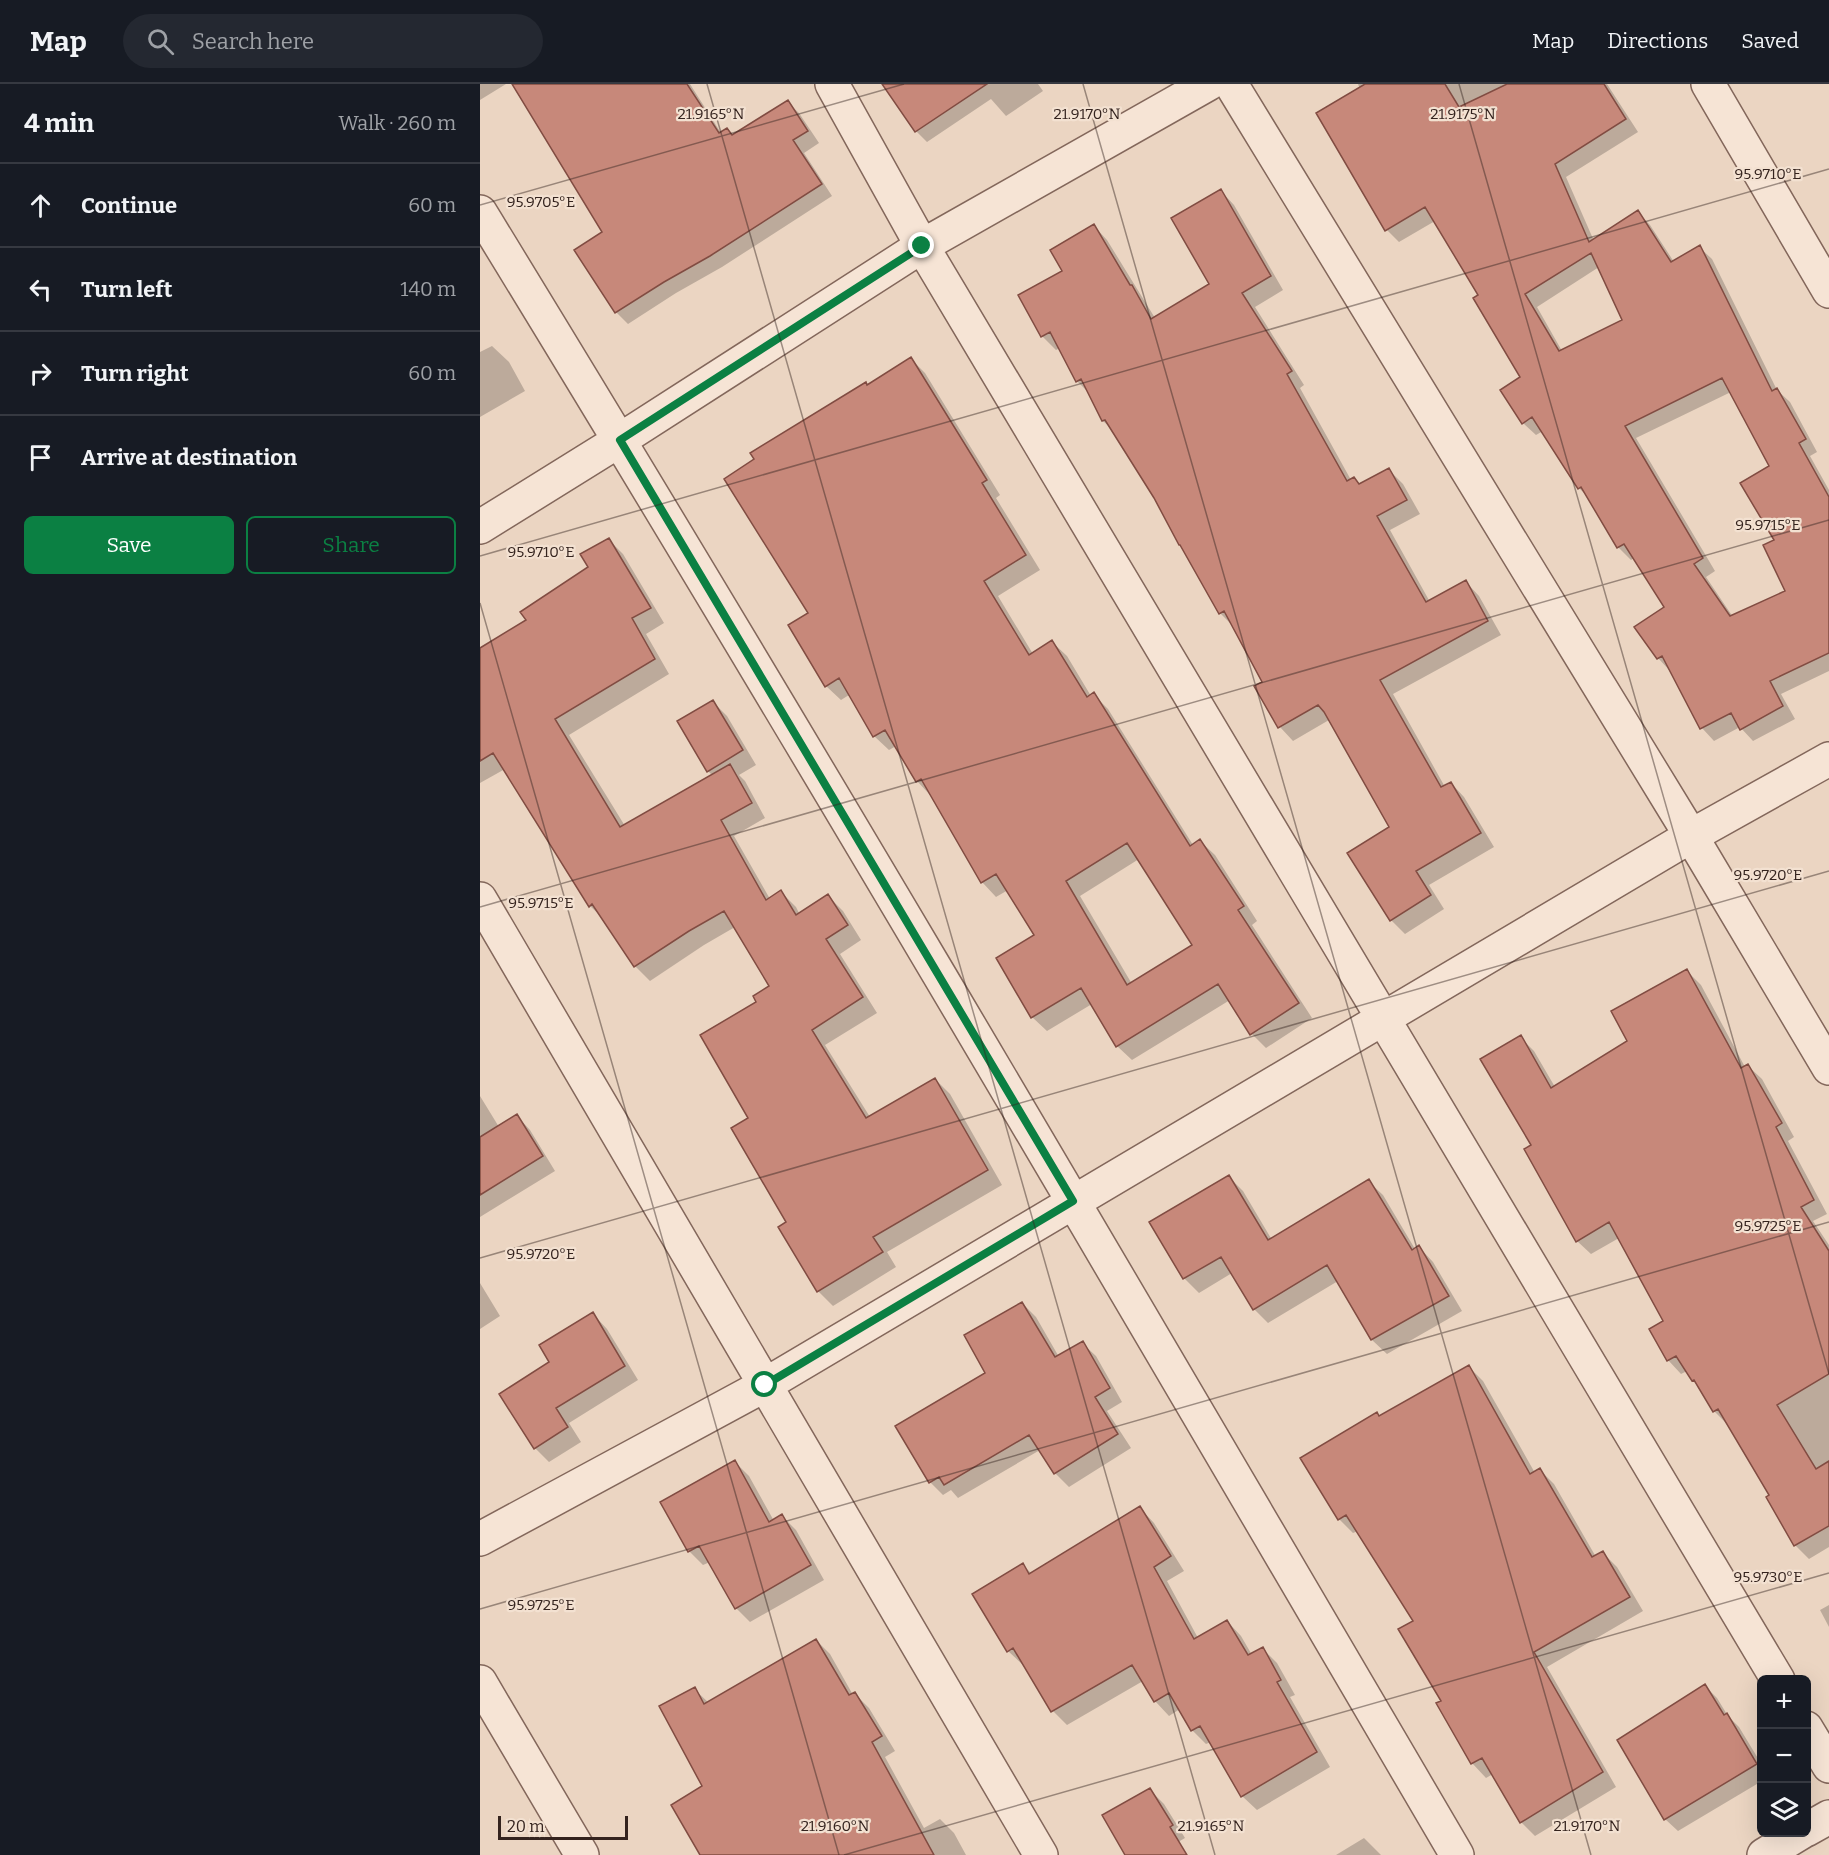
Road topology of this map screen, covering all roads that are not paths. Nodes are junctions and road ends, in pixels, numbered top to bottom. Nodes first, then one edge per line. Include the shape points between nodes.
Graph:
1 (832, 84) edge
2 (1208, 84) edge
3 (1230, 84) edge
4 (1708, 84) edge
5 (480, 212) edge
6 (922, 246) junction
7 (1829, 291) edge
8 (620, 440) junction
9 (480, 527) edge
10 (1829, 759) edge
11 (1690, 836) junction
12 (480, 899) edge
13 (1384, 1019) junction
14 (1829, 1068) edge
15 (1073, 1201) junction
16 (765, 1385) junction
17 (480, 1539) edge
18 (1775, 1675) edge
19 (480, 1682) edge
20 (1807, 1729) edge
21 (1829, 1766) edge
22 (1829, 1816) edge
23 (1811, 1827) edge
24 (1795, 1837) edge
25 (582, 1855) edge
26 (1041, 1855) edge
27 (1457, 1855) edge
28 (1764, 1855) edge

1 - 6 street
2 - 6 street
3 - 11 street
4 - 7 street
5 - 8 street
6 - 8 street
6 - 13 street
8 - 9 street
8 - 15 street
10 - 11 street
11 - 13 street
11 - 14 street
12 - 16 street
13 - 15 street
13 - 18 street
15 - 16 street
15 - 27 street
16 - 17 street
16 - 26 street
19 - 25 street
20 - 21 street
22 - 23 street
24 - 28 street

